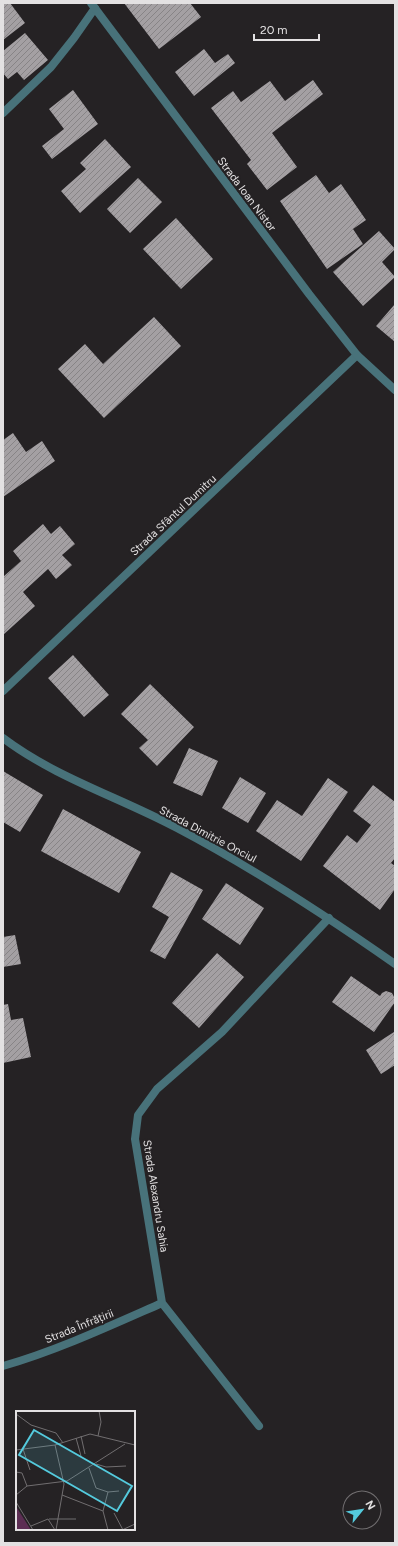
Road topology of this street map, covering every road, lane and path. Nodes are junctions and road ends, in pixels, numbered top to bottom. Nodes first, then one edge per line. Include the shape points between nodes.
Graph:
1 (93, 6) edge
2 (3, 113) edge
3 (357, 355) junction
4 (395, 390) edge
5 (3, 691) edge
6 (3, 738) edge
7 (329, 918) junction
8 (395, 964) edge
9 (162, 1302) junction
10 (3, 1366) edge
11 (259, 1426) dead end

1 - 2 street via 74,38 51,67
1 - 3 street, Strada Ioan Nistor
3 - 4 street, Strada Ioan Nistor
3 - 5 street, Strada Sfântul Dumitru
6 - 7 street, Strada Dimitrie Onciul via 76,782 176,827
7 - 8 street, Strada Dimitrie Onciul
7 - 9 street, Strada Alexandru Sahia via 222,1032 157,1089 138,1115 135,1139
9 - 10 street, Strada Înfrățirii via 125,1320 33,1357
9 - 11 street, Strada Alexandru Sahia

